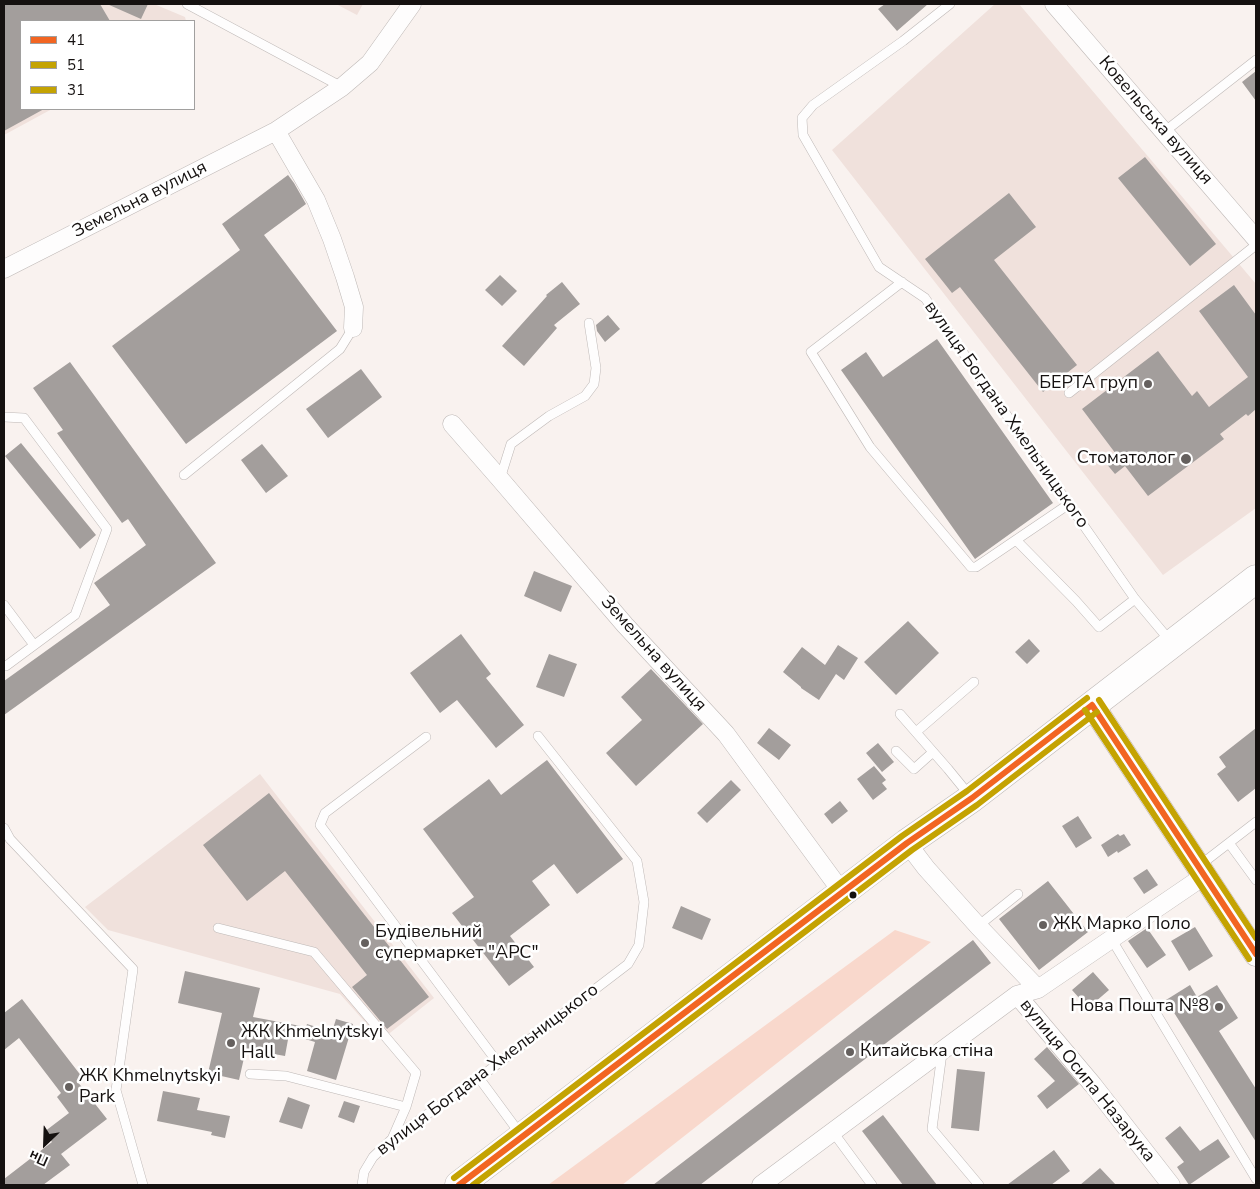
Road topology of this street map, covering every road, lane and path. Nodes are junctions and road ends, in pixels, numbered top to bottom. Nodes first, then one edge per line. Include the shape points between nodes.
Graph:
1 (187, 4) edge
2 (412, 4) edge
3 (950, 4) edge
4 (1054, 4) edge
5 (1256, 60) edge
6 (342, 87) junction
7 (276, 131) junction
8 (1164, 132) junction
9 (1253, 230) edge
10 (1256, 245) edge
11 (4, 269) edge
12 (902, 282) junction
13 (589, 323) dead end
14 (353, 328) joint
15 (1070, 393) dead end
16 (4, 417) edge
17 (452, 424) dead end
18 (184, 475) dead end
19 (500, 479) junction
20 (1069, 504) junction
21 (1016, 540) junction
22 (1256, 579) edge
23 (1135, 599) junction
24 (4, 604) edge
25 (1172, 644) junction
26 (34, 645) junction
27 (6, 666) dead end
28 (974, 682) dead end
29 (1092, 705) junction
30 (900, 714) dead end
31 (916, 732) junction
32 (538, 736) dead end
33 (426, 737) dead end
34 (896, 751) dead end
35 (933, 752) junction
36 (972, 798) junction
37 (1256, 822) edge
38 (4, 828) edge
39 (907, 843) junction
40 (1229, 843) junction
41 (1201, 871) junction
42 (1256, 880) edge
43 (842, 892) junction
44 (1018, 894) dead end
45 (978, 926) junction
46 (218, 928) dead end
47 (1112, 940) junction
48 (1256, 954) edge
49 (1038, 989) junction
50 (1016, 996) junction
51 (942, 1050) junction
52 (498, 1063) junction
53 (250, 1074) dead end
54 (479, 1078) junction
55 (406, 1107) junction
56 (833, 1132) junction
57 (523, 1138) junction
58 (392, 1139) junction
59 (1256, 1179) edge
60 (143, 1185) edge
61 (362, 1185) edge
62 (460, 1185) edge
63 (761, 1185) edge
64 (872, 1185) edge
65 (979, 1185) edge
66 (1170, 1185) edge

1 - 6 lane
2 - 6 street, Земельна вулиця via 370,63
3 - 12 lane, вулиця Богдана Хмельницького via 813,105 802,118 803,134 879,267
4 - 8 street, Ковельська вулиця
5 - 8 lane
6 - 7 street, Земельна вулиця
7 - 11 street, Земельна вулиця
7 - 14 street via 316,200 332,239 354,308
8 - 9 street, Ковельська вулиця
10 - 15 lane
12 - 20 lane, вулиця Богдана Хмельницького via 925,298
12 - 21 lane via 811,352 870,447 971,567 976,567
13 - 19 lane via 596,368 594,384 585,396 549,416 511,444
14 - 18 lane via 340,350
16 - 26 lane via 24,418 107,529 75,615
17 - 19 street, Земельна вулиця
19 - 43 street, Земельна вулиця via 624,625 726,734
20 - 21 lane
20 - 23 lane, вулиця Богдана Хмельницького
21 - 23 lane via 1099,627
22 - 25 main road
23 - 25 lane, вулиця Богдана Хмельницького
24 - 26 lane
25 - 29 main road
26 - 27 lane
28 - 31 lane
29 - 36 main road
29 - 41 main road
30 - 31 lane
31 - 35 lane
32 - 52 lane, вулиця Богдана Хмельницького via 637,861 644,902 639,944 628,964
33 - 52 lane via 325,813 320,825
34 - 35 lane via 914,769
35 - 36 lane
36 - 39 main road
37 - 40 lane
38 - 60 lane via 10,839 133,969 116,1090
39 - 43 main road
39 - 45 street, вулиця Осипа Назарука
40 - 41 lane
40 - 42 lane
41 - 47 street, вулиця Осипа Назарука
41 - 48 main road
43 - 57 main road
44 - 45 lane
45 - 49 street, вулиця Осипа Назарука
46 - 55 lane via 314,952 416,1072
47 - 49 street, вулиця Осипа Назарука
47 - 59 lane
49 - 50 street, вулиця Осипа Назарука
50 - 51 street
50 - 66 street, вулиця Осипа Назарука via 1093,1085
51 - 56 street
51 - 65 lane via 932,1129
52 - 54 lane, вулиця Богдана Хмельницького
53 - 55 lane via 286,1076
54 - 57 lane
54 - 58 lane, вулиця Богдана Хмельницького
55 - 58 lane
56 - 63 street
56 - 64 lane
57 - 62 main road
58 - 61 lane, вулиця Богдана Хмельницького via 373,1157 364,1172

